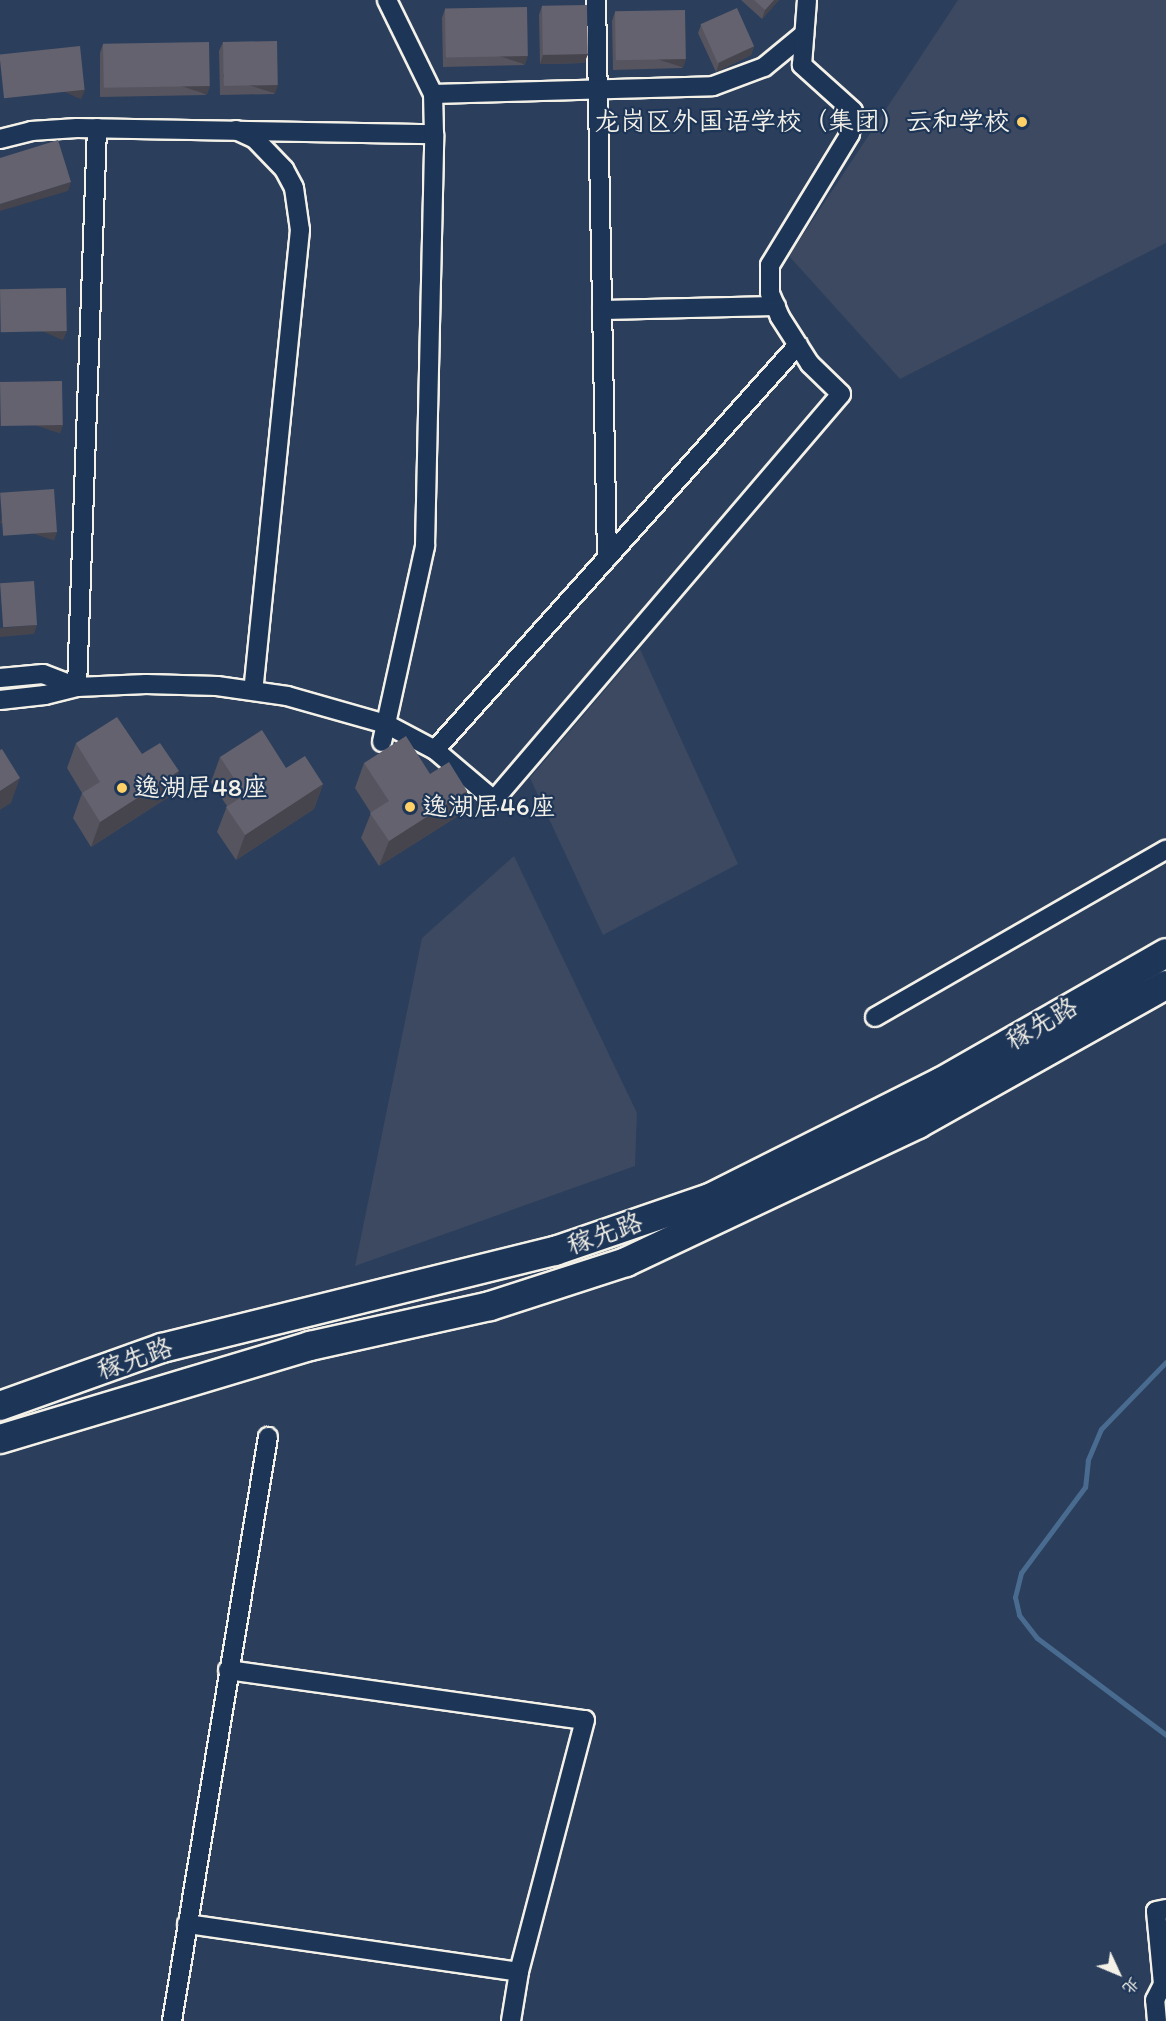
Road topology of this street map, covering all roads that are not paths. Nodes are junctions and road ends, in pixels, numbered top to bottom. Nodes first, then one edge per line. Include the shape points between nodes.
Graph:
1 (387, 0) edge
2 (596, 0) edge
3 (807, 0) edge
4 (804, 34) junction
5 (598, 90) junction
6 (433, 94) junction
7 (97, 128) junction
8 (236, 130) junction
9 (434, 134) junction
10 (0, 140) edge
11 (776, 306) junction
12 (602, 310) junction
13 (798, 345) junction
14 (607, 558) junction
15 (0, 678) edge
16 (77, 687) junction
17 (253, 690) junction
18 (0, 700) edge
19 (384, 733) junction
20 (435, 750) junction
21 (1166, 850) edge
22 (1166, 953) edge
23 (1166, 985) edge
24 (875, 1017) dead end
25 (0, 1406) edge
26 (268, 1437) dead end
27 (0, 1439) edge
28 (228, 1670) junction
29 (1166, 1909) edge
30 (187, 1924) junction
31 (519, 1972) junction
32 (172, 2021) edge
33 (511, 2021) edge
34 (1157, 2021) edge

1 - 6 street
2 - 5 street
3 - 4 street
4 - 5 street via 764,67 731,82
4 - 11 street via 802,65 853,111 850,134 770,265 770,292
5 - 6 street
5 - 12 street
6 - 9 street
7 - 8 street
7 - 10 street via 31,131
7 - 16 street
8 - 9 street
8 - 17 street via 255,139 284,169 296,198 300,230
9 - 19 street via 425,546
11 - 12 street
11 - 13 street
12 - 14 street
13 - 14 street
13 - 20 street via 810,364 841,394 494,800
14 - 20 street
15 - 16 street via 44,674
16 - 17 street via 181,684
16 - 18 street via 45,696
17 - 19 street via 321,703
19 - 20 street
21 - 24 street
22 - 25 main road, 稼先路 via 941,1082 710,1198 555,1251 162,1348
23 - 27 main road, 稼先路 via 918,1124 626,1262 490,1306 310,1346
26 - 28 street
28 - 30 street
28 - 31 street via 585,1720
29 - 34 street via 1156,1911 1163,1984 1155,2000
30 - 31 street
30 - 32 street
31 - 33 street

